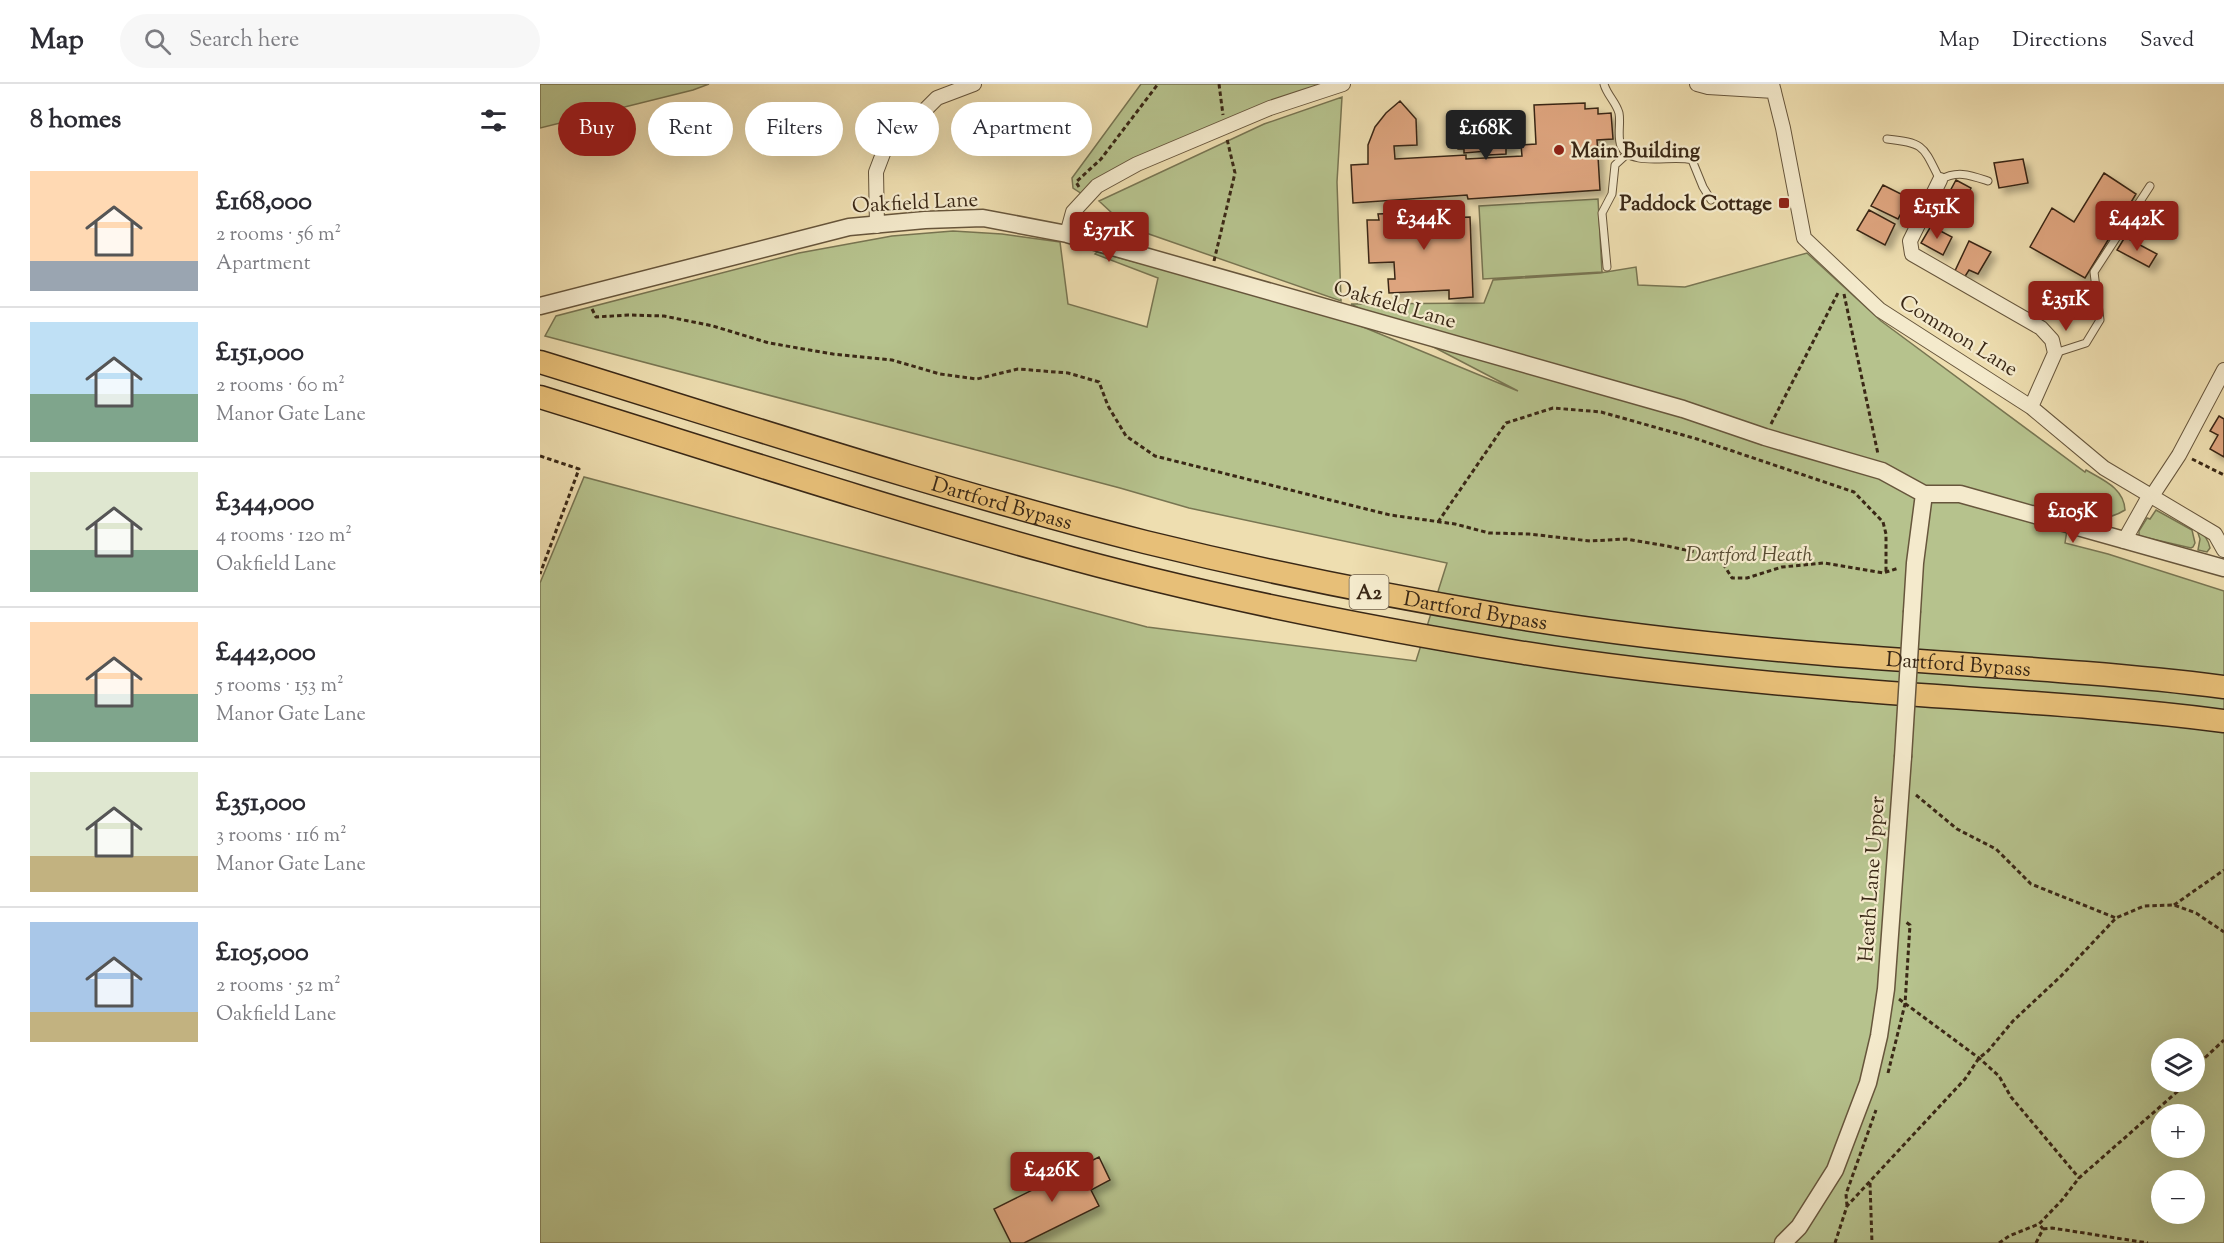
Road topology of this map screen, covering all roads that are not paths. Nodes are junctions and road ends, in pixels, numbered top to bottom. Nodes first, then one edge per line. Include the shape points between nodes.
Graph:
1 (974, 84) edge
2 (1343, 84) edge
3 (1604, 84) edge
4 (1697, 84) edge
5 (1773, 88) edge
6 (1887, 139) dead end
7 (1627, 154) junction
8 (1940, 180) junction
9 (1988, 181) dead end
10 (2150, 186) dead end
11 (1711, 200) dead end
12 (877, 226) junction
13 (1066, 234) junction
14 (1607, 267) dead end
15 (540, 306) edge
16 (2055, 353) junction
17 (540, 362) edge
18 (2224, 369) edge
19 (540, 397) edge
20 (2031, 407) junction
21 (1924, 494) junction
22 (2152, 496) junction
23 (2124, 541) junction
24 (2224, 550) edge
25 (2224, 568) edge
26 (2224, 687) edge
27 (2224, 721) edge
28 (1783, 1243) edge

1 - 12 street via 938,98 884,151 876,172
2 - 13 street via 1270,108 1137,164 1097,186 1072,214
3 - 7 lane via 1619,113 1621,146
4 - 5 street
5 - 20 street, Common Lane via 1804,238 1880,310
6 - 8 lane via 1914,142 1926,153
7 - 11 lane via 1692,160
7 - 14 lane via 1615,165 1612,194 1602,213
8 - 9 lane via 1951,173
8 - 16 street via 1910,241 1912,254 2041,328 2052,340
10 - 16 lane via 2094,272 2100,320 2086,343
12 - 13 street, Oakfield Lane via 984,218
12 - 15 street, Oakfield Lane via 849,227
13 - 21 street, Oakfield Lane via 1683,409 1882,471
16 - 20 street
17 - 26 highway, Dartford Bypass / A2 via 953,489 1265,571 1389,596 1622,633 1832,655 2043,669
18 - 22 street via 2181,452
19 - 27 highway, Dartford Bypass / A2 via 1048,552 1381,629 1523,653 1736,680 2046,703
20 - 22 street, Common Lane via 2104,468
21 - 23 street, Oakfield Lane via 1960,494
21 - 28 street, Heath Lane Upper, bridge via 1915,562 1886,989 1868,1083 1854,1124 1835,1170 1799,1227
22 - 23 street
22 - 24 street, Common Lane via 2215,534
23 - 25 street, Oakfield Lane

